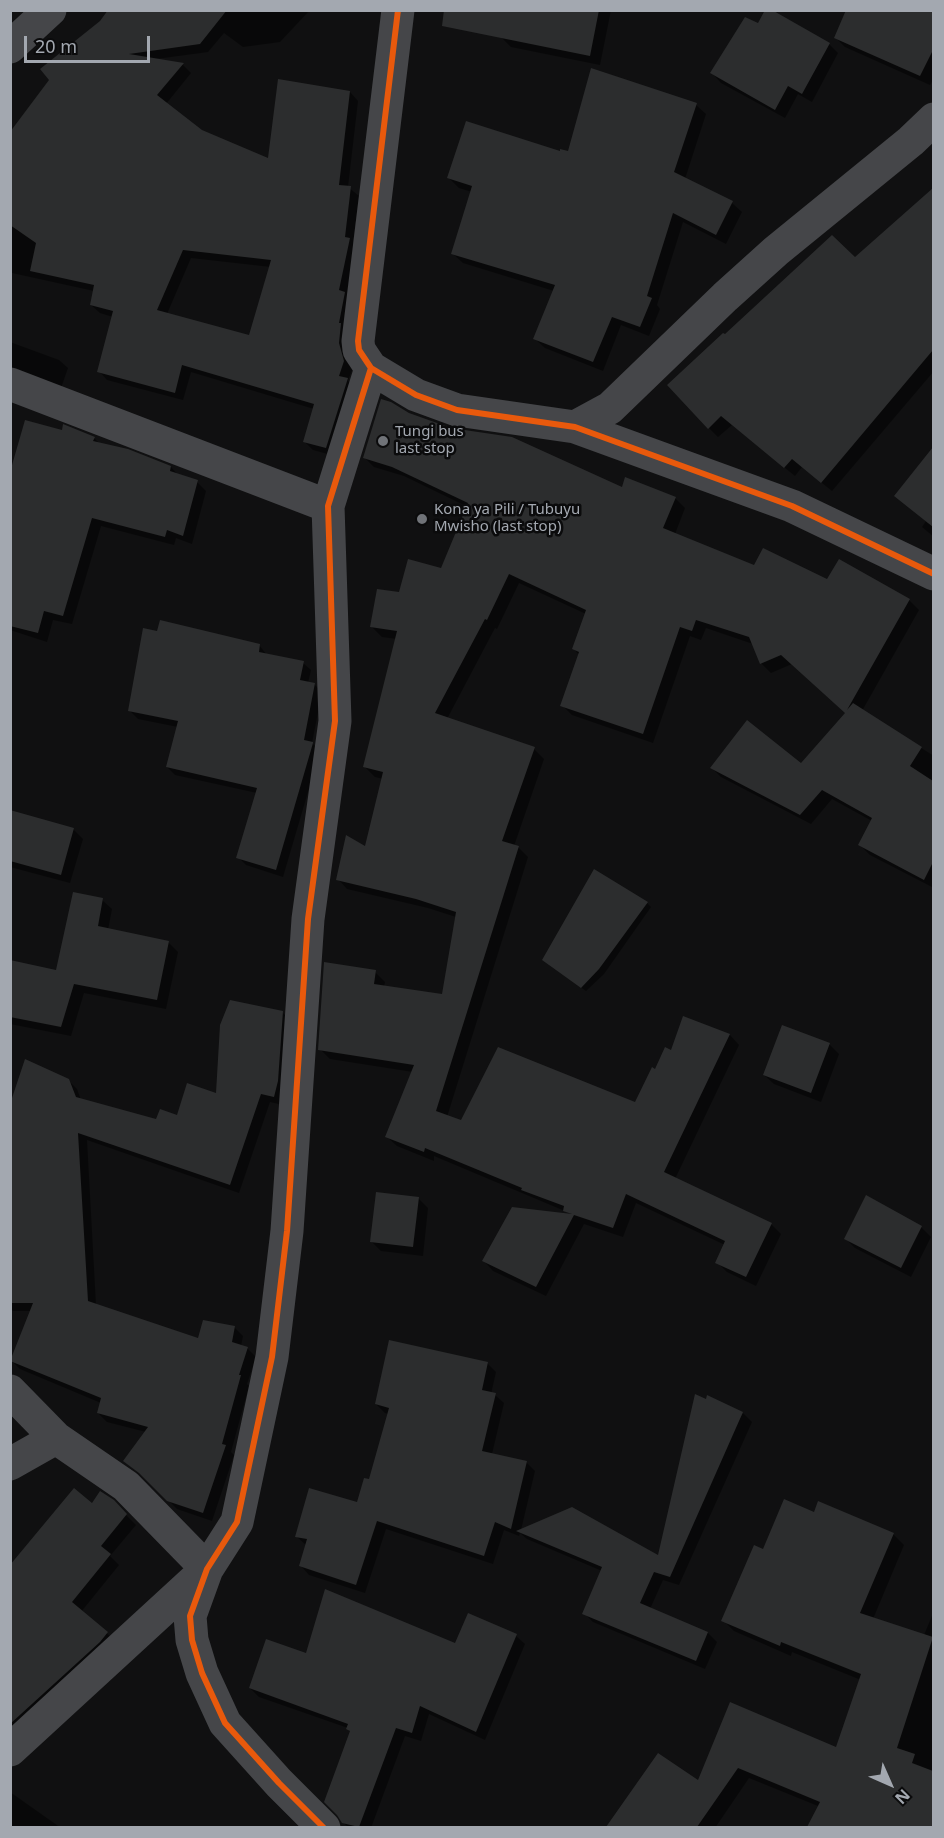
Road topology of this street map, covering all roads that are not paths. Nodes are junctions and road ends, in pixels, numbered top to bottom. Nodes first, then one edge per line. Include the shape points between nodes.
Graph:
1 (50, 10) edge
2 (398, 10) edge
3 (10, 47) edge
4 (933, 119) edge
5 (371, 368) junction
6 (10, 384) edge
7 (575, 427) junction
8 (328, 506) junction
9 (933, 574) edge
10 (10, 1390) edge
11 (56, 1438) junction
12 (10, 1464) edge
13 (207, 1569) junction
14 (10, 1750) edge
15 (324, 1827) edge

1 - 3 street
2 - 5 street via 358,341 359,350
4 - 7 street via 724,297 610,408
5 - 7 street via 416,395 457,410
5 - 8 street
6 - 8 street
7 - 9 street via 792,506
8 - 13 street via 335,721 308,919 288,1231 272,1357 237,1522
10 - 11 street
11 - 12 street
11 - 13 street via 126,1486
13 - 14 street
13 - 15 street via 190,1617 192,1640 225,1724

